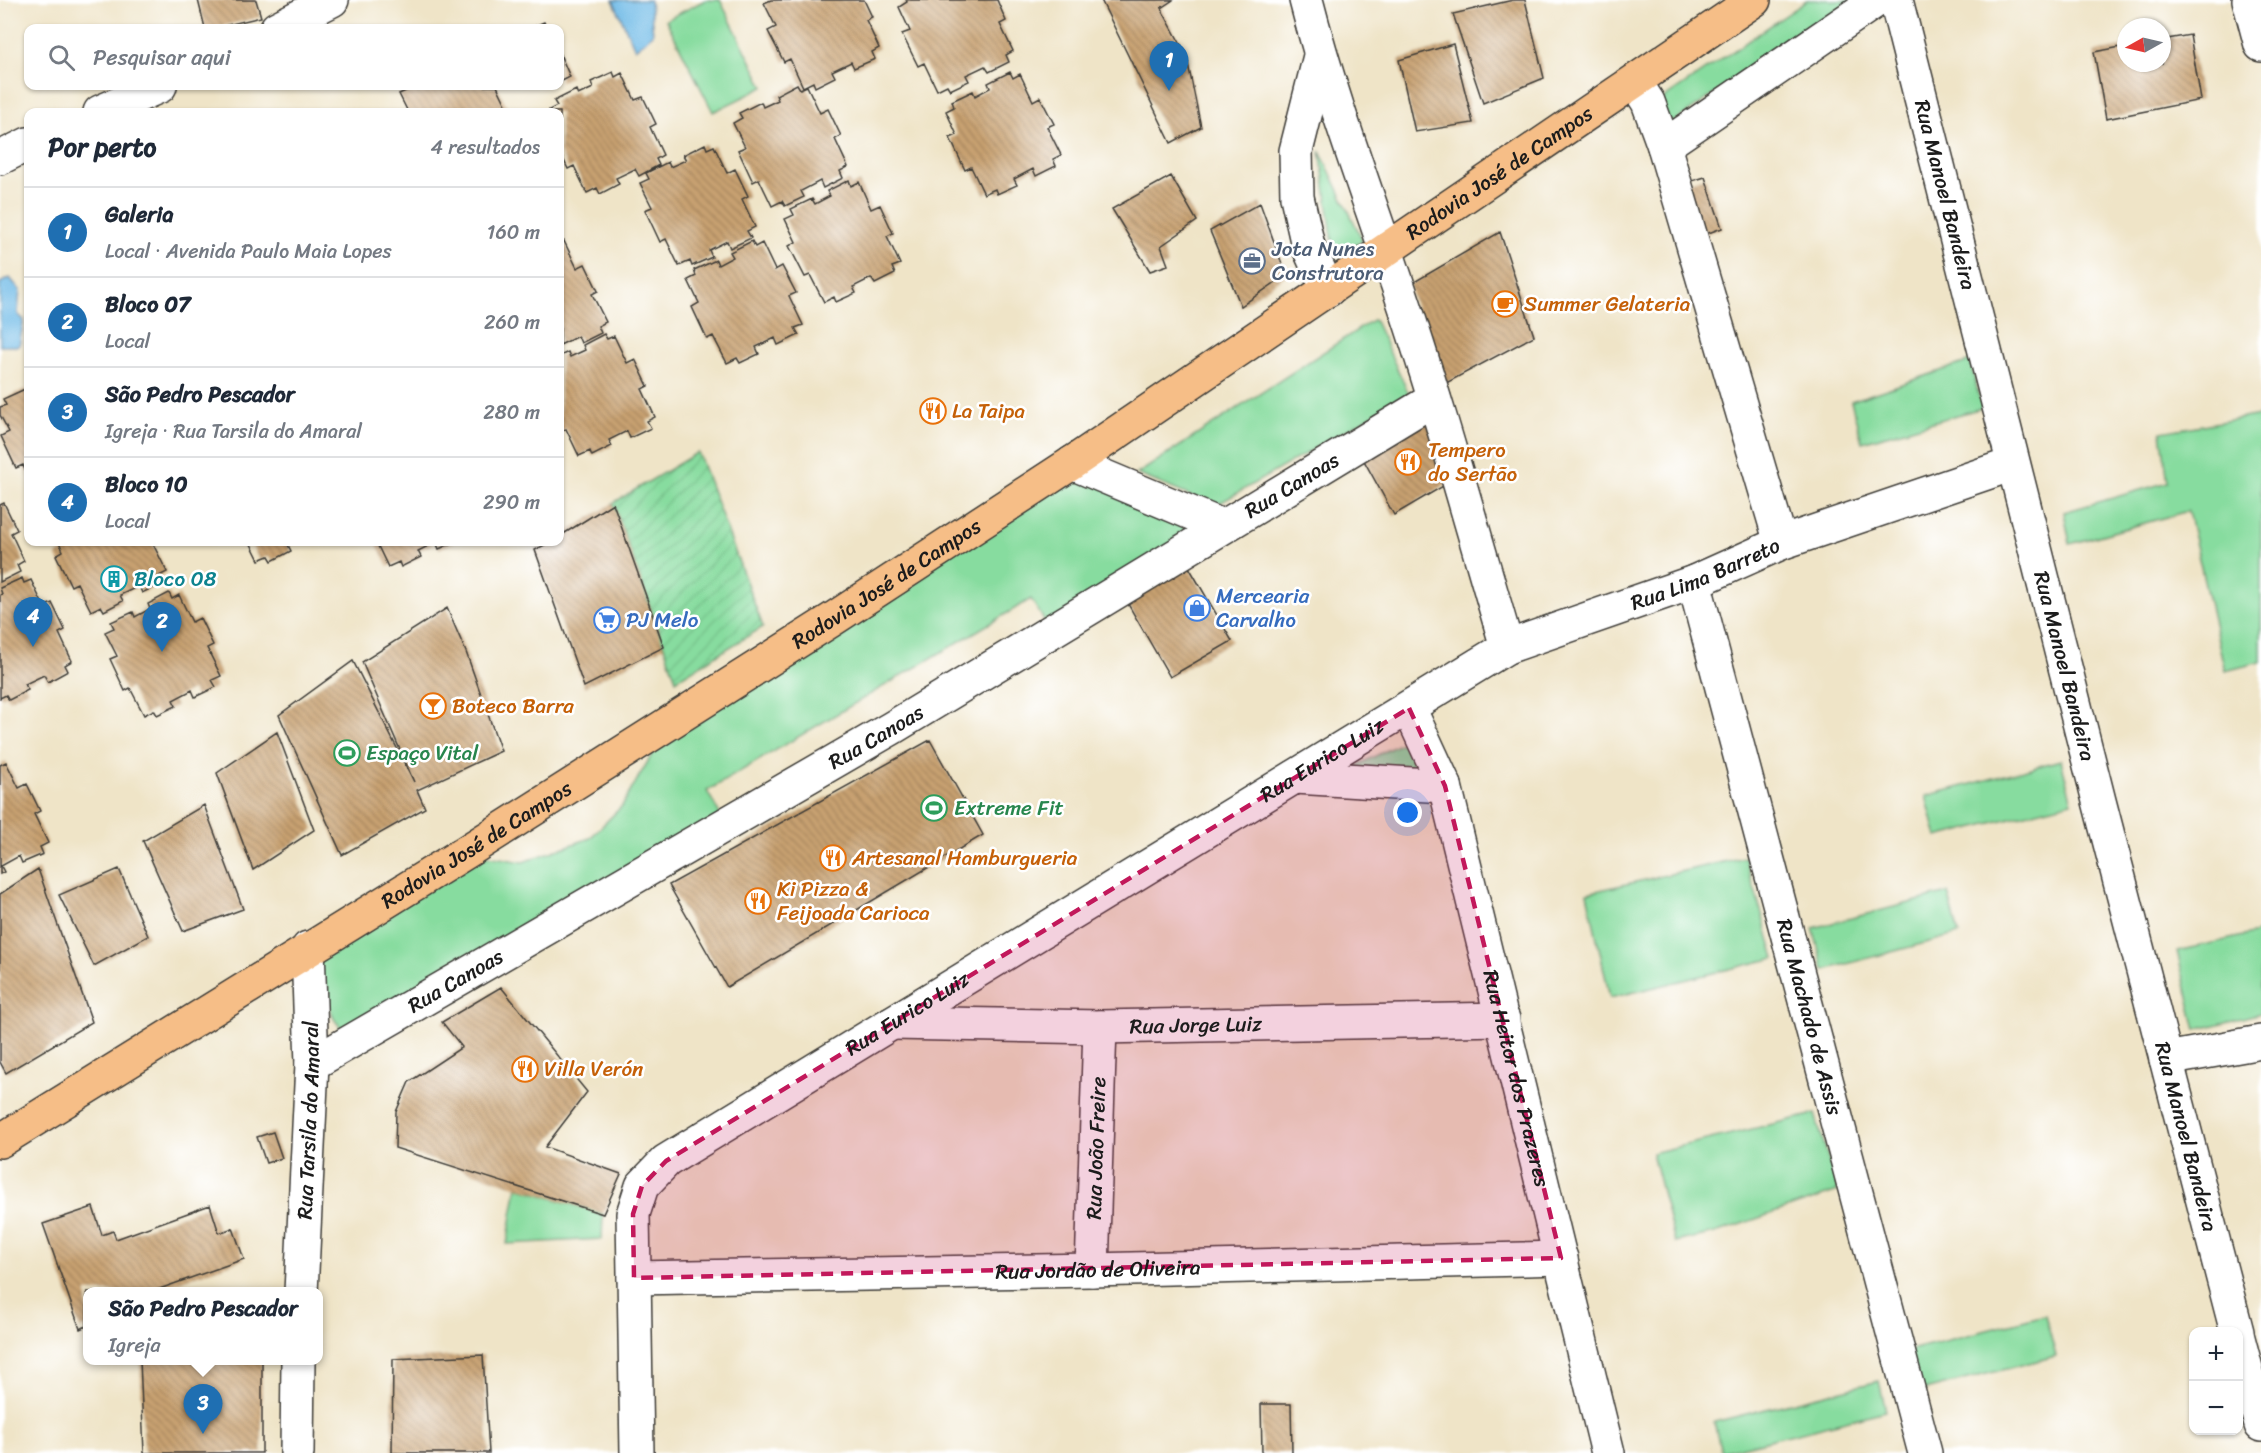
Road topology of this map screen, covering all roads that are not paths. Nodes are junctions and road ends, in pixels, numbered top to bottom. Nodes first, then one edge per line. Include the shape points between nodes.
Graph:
1 (332, 0) edge
2 (1306, 0) edge
3 (1754, 0) edge
4 (1877, 0) edge
5 (1896, 0) edge
6 (2249, 0) edge
7 (285, 24) edge
8 (2261, 45) edge
9 (1320, 56) junction
10 (1635, 82) junction
11 (151, 90) edge
12 (109, 108) edge
13 (24, 146) edge
14 (1664, 146) junction
15 (0, 158) edge
16 (1386, 251) junction
17 (1328, 290) junction
18 (1434, 399) junction
19 (1072, 463) junction
20 (2013, 464) junction
21 (1222, 526) junction
22 (1781, 543) junction
23 (1695, 582) junction
24 (1507, 647) junction
25 (1409, 708) junction
26 (1295, 777) junction
27 (1445, 786) junction
28 (308, 948) junction
29 (1503, 1019) junction
30 (892, 1023) junction
31 (1100, 1027) junction
32 (2261, 1042) edge
33 (2166, 1059) junction
34 (312, 1064) junction
35 (0, 1141) edge
36 (1561, 1258) junction
37 (1092, 1270) junction
38 (634, 1278) junction
39 (301, 1287) edge
40 (2236, 1327) edge
41 (2243, 1357) edge
42 (298, 1365) edge
43 (2261, 1425) edge
44 (297, 1453) edge
45 (637, 1453) edge
46 (1608, 1453) edge
47 (1925, 1453) edge

1 - 7 street
2 - 9 street
3 - 10 main road, Rodovia José de Campos
4 - 14 street
5 - 20 street, Rua Manoel Bandeira
6 - 8 street
9 - 16 street
9 - 17 street via 1296,151 1297,196 1308,246
10 - 14 street via 1648,102
10 - 16 main road, Rodovia José de Campos
11 - 12 street
13 - 15 street
14 - 22 street
16 - 17 main road, Rodovia José de Campos
16 - 18 street
17 - 19 main road, Rodovia José de Campos
18 - 21 street, Rua Canoas
18 - 24 street
19 - 21 street
19 - 28 main road, Rodovia José de Campos via 466,852
20 - 22 street, Rua Lima Barreto
20 - 33 street, Rua Manoel Bandeira
21 - 34 street, Rua Canoas via 892,728
22 - 23 street, Rua Lima Barreto
23 - 24 street, Rua Lima Barreto
23 - 47 street, Rua Machado de Assis
24 - 25 street, Rua Lima Barreto
25 - 26 street, Rua Eurico Luiz
25 - 27 street, Rua Heitor dos Prazeres
26 - 27 street
26 - 30 street, Rua Eurico Luiz
27 - 29 street, Rua Heitor dos Prazeres
28 - 34 street, Rua Tarsila do Amaral
28 - 35 main road, Rodovia José de Campos
29 - 31 street, Rua Jorge Luiz
29 - 36 street, Rua Heitor dos Prazeres
30 - 31 street, Rua Jorge Luiz
30 - 38 street, Rua Eurico Luiz via 666,1161 642,1185 633,1215
31 - 37 street, Rua João Freire
32 - 33 street
33 - 40 street, Rua Manoel Bandeira
34 - 39 street, Rua Tarsila do Amaral
36 - 37 street, Rua Jordão de Oliveira
36 - 46 street, Rua Heitor dos Prazeres
37 - 38 street, Rua Jordão de Oliveira
38 - 45 street, Rua Eurico Luiz
41 - 43 street
42 - 44 street

